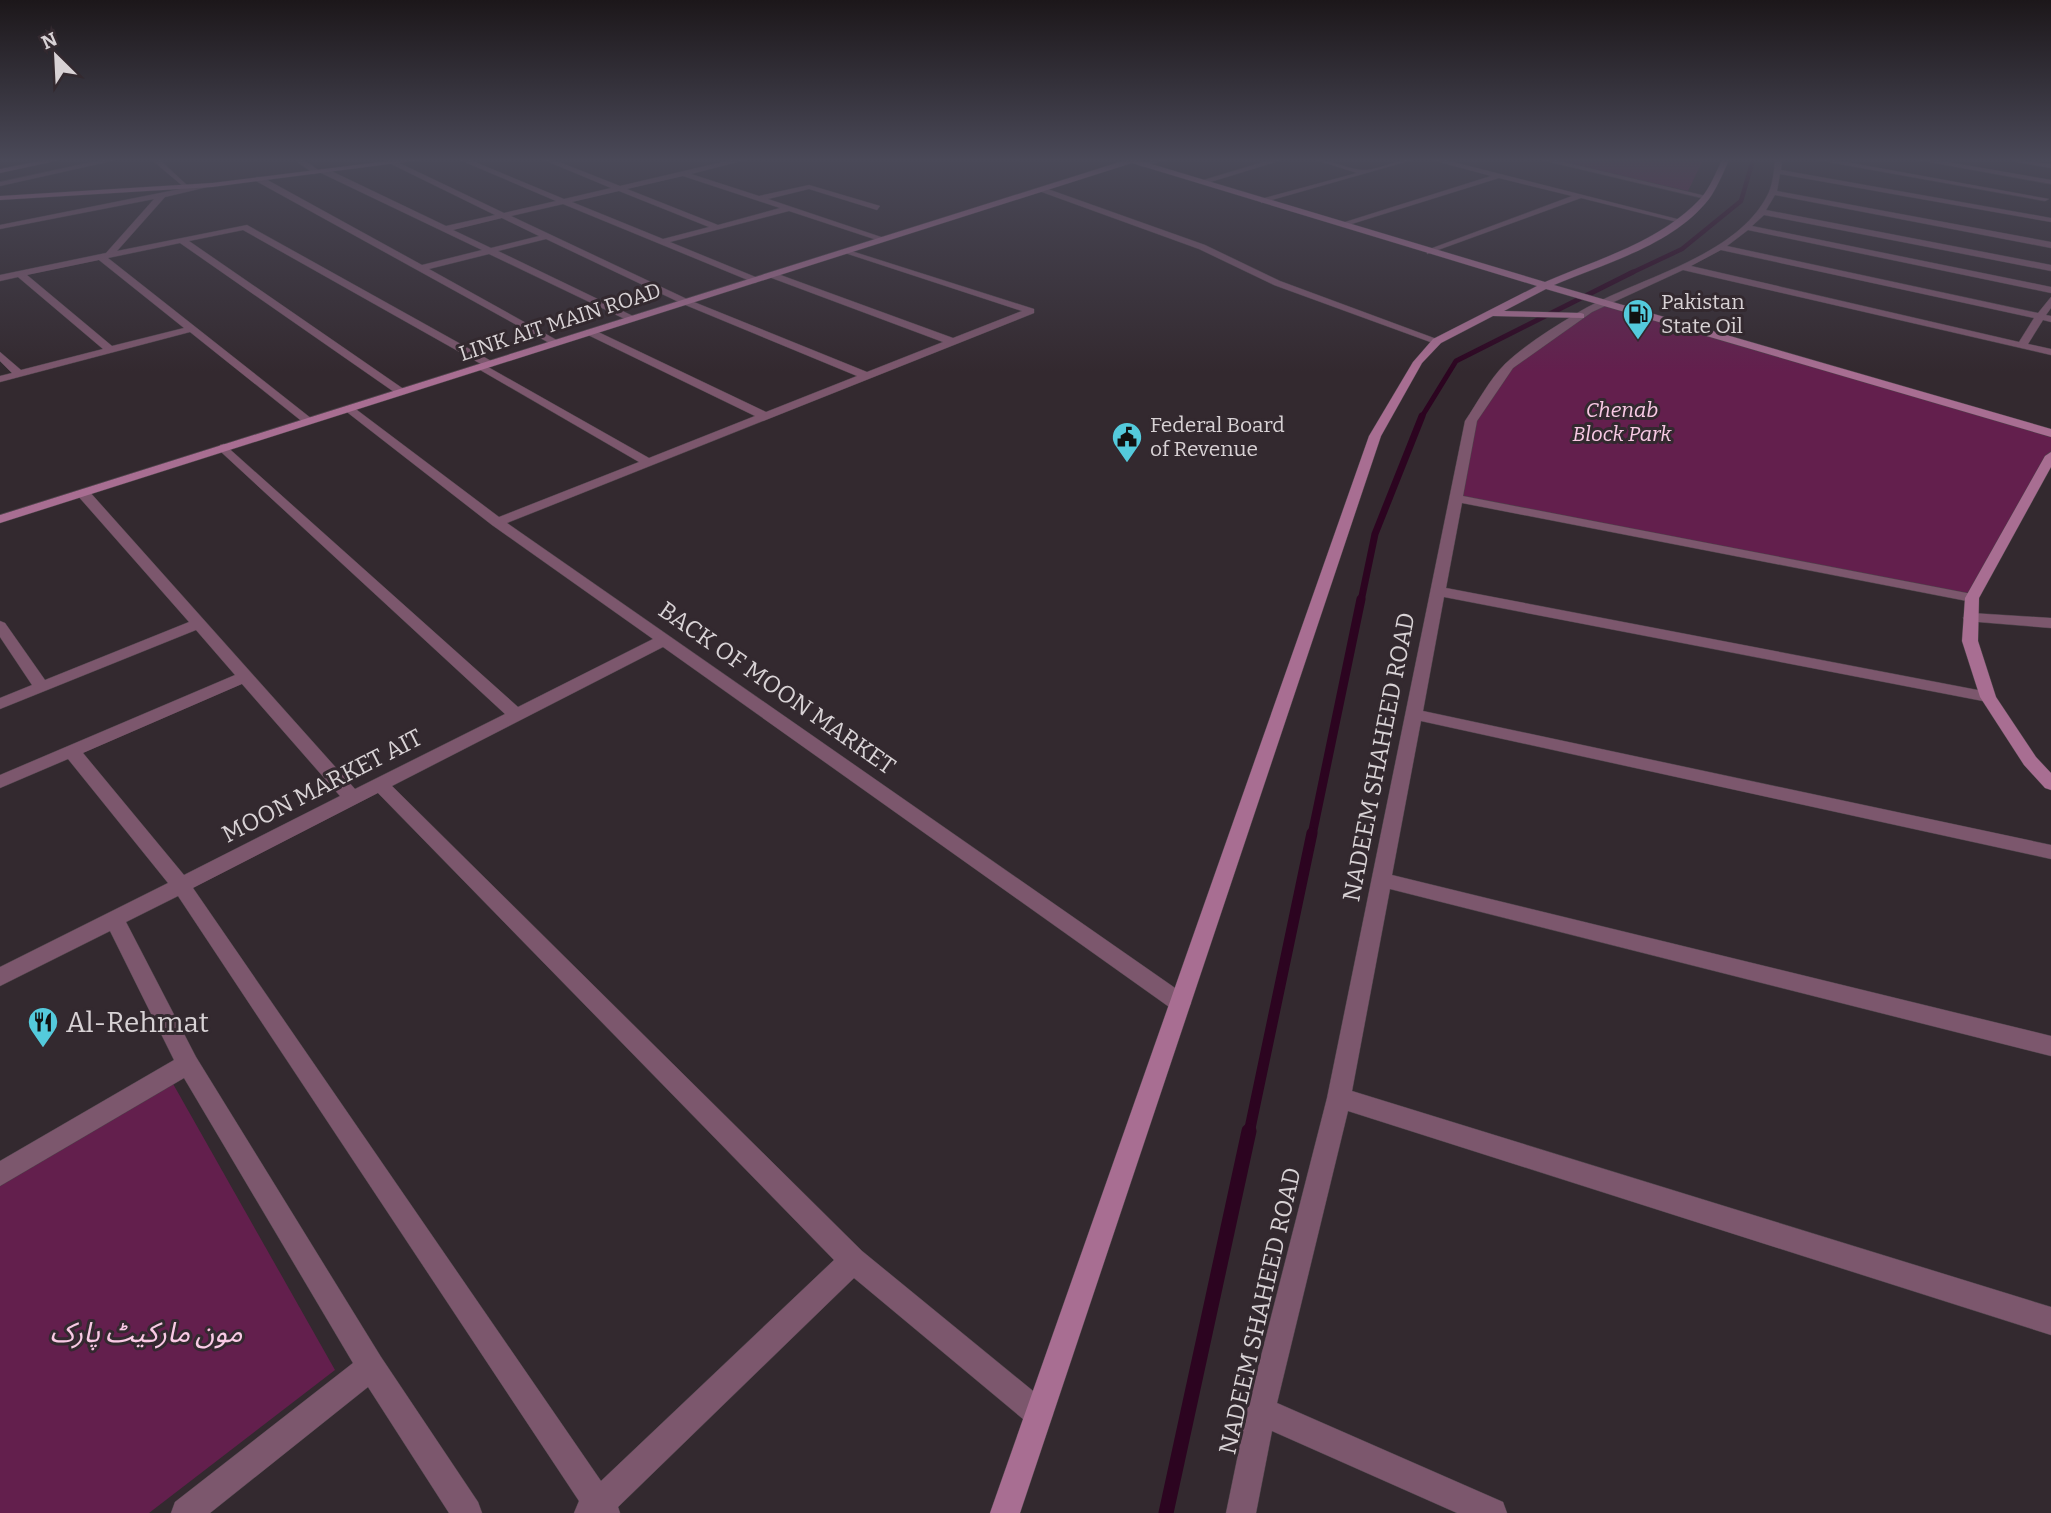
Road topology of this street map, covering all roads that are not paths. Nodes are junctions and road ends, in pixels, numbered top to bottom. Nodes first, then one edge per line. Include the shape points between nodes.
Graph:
1 (129, 231) edge
2 (227, 231) edge
3 (250, 231) edge
4 (354, 231) edge
5 (448, 231) edge
6 (536, 231) edge
7 (635, 231) edge
8 (708, 231) edge
9 (857, 231) edge
10 (911, 231) edge
11 (1157, 231) edge
12 (1363, 231) edge
13 (1488, 231) edge
14 (1667, 231) edge
15 (1744, 231) edge
16 (1761, 231) edge
17 (1858, 231) edge
18 (1978, 231) edge
19 (547, 236) junction
20 (884, 239) junction
21 (181, 240) junction
22 (662, 242) junction
23 (2051, 244) edge
24 (1720, 247) junction
25 (490, 251) junction
26 (848, 251) junction
27 (1430, 252) junction
28 (105, 256) junction
29 (1683, 267) junction
30 (422, 268) junction
31 (2051, 268) edge
32 (20, 274) junction
33 (772, 275) junction
34 (0, 278) edge
35 (755, 280) junction
36 (1542, 287) junction
37 (2051, 290) edge
38 (2051, 300) edge
39 (686, 302) junction
40 (1587, 310) junction
41 (1488, 313) junction
42 (2038, 316) junction
43 (632, 319) junction
44 (2051, 319) edge
45 (191, 329) junction
46 (590, 332) junction
47 (1437, 341) junction
48 (953, 342) junction
49 (557, 343) junction
50 (2022, 345) junction
51 (110, 350) junction
52 (2051, 352) edge
53 (0, 355) edge
54 (484, 366) junction
55 (19, 374) junction
56 (867, 376) junction
57 (0, 379) edge
58 (401, 392) junction
59 (349, 409) junction
60 (765, 416) junction
61 (308, 421) junction
62 (2051, 433) edge
63 (224, 448) junction
64 (2051, 456) edge
65 (649, 462) junction
66 (83, 493) junction
67 (1455, 498) junction
68 (0, 519) edge
69 (497, 522) junction
70 (1438, 591) junction
71 (1972, 598) junction
72 (1971, 618) junction
73 (2051, 623) edge
74 (198, 624) junction
75 (0, 626) edge
76 (666, 639) junction
77 (245, 677) junction
78 (42, 687) junction
79 (1989, 697) junction
80 (0, 704) edge
81 (1412, 714) junction
82 (517, 715) junction
83 (71, 751) junction
84 (0, 782) edge
85 (380, 784) junction
86 (2051, 785) edge
87 (352, 798) junction
88 (2051, 852) edge
89 (1382, 880) junction
90 (181, 885) junction
91 (114, 919) junction
92 (0, 977) edge
93 (1180, 1003) junction
94 (2051, 1046) edge
95 (188, 1064) junction
96 (1339, 1098) junction
97 (0, 1174) edge
98 (853, 1260) junction
99 (2051, 1321) edge
100 (371, 1367) junction
101 (1261, 1411) junction
102 (1039, 1414) junction
103 (598, 1510) edge
104 (186, 1513) edge
105 (467, 1513) edge
106 (1005, 1513) edge
107 (1241, 1513) edge
108 (1492, 1513) edge

1 - 28 street
2 - 21 street
3 - 54 street
4 - 30 street
5 - 25 street
6 - 19 street
7 - 22 street
8 - 22 street
9 - 20 street
10 - 20 street, LINK AIT MAIN ROAD
11 - 47 street via 1277,283
12 - 27 street
13 - 27 street
14 - 36 street
15 - 24 street, NADEEM SHAHEED ROAD
16 - 37 street
17 - 31 street
18 - 23 street
19 - 25 street
19 - 39 street
20 - 26 street, LINK AIT MAIN ROAD
21 - 28 street
21 - 58 street
22 - 35 street
24 - 29 street, NADEEM SHAHEED ROAD
24 - 42 street
25 - 30 street
25 - 43 street
26 - 33 street, LINK AIT MAIN ROAD
26 - 48 street via 1031,312
27 - 36 street
28 - 32 street
28 - 45 street
29 - 40 street, NADEEM SHAHEED ROAD
29 - 50 street
30 - 49 street
32 - 34 street
32 - 51 street
33 - 35 street, LINK AIT MAIN ROAD
33 - 48 street
35 - 39 street, LINK AIT MAIN ROAD
36 - 40 street
36 - 41 street
38 - 42 street
39 - 43 street, LINK AIT MAIN ROAD
39 - 56 street
40 - 41 street
40 - 62 street
40 - 67 street, NADEEM SHAHEED ROAD via 1511,363 1472,421
41 - 47 street
42 - 44 street
42 - 50 street
43 - 46 street, LINK AIT MAIN ROAD
45 - 51 street
45 - 61 street
46 - 49 street, LINK AIT MAIN ROAD
46 - 60 street
47 - 93 street via 1418,362 1375,436
48 - 56 street
49 - 54 street, LINK AIT MAIN ROAD
50 - 52 street
51 - 55 street
53 - 55 street
54 - 58 street, LINK AIT MAIN ROAD
54 - 65 street
55 - 57 street
56 - 60 street
58 - 59 street, LINK AIT MAIN ROAD
59 - 61 street, LINK AIT MAIN ROAD
59 - 69 street, BACK OF MOON MARKET
60 - 65 street
61 - 63 street, LINK AIT MAIN ROAD
63 - 66 street, LINK AIT MAIN ROAD
63 - 82 street
64 - 71 street
65 - 69 street
66 - 68 street, LINK AIT MAIN ROAD
66 - 74 street
67 - 70 street, NADEEM SHAHEED ROAD
67 - 71 street
69 - 76 street, BACK OF MOON MARKET
70 - 79 street
70 - 81 street, NADEEM SHAHEED ROAD
71 - 72 street
72 - 73 street
72 - 79 street via 1970,641
74 - 77 street
74 - 78 street
75 - 78 street
76 - 82 street, MOON MARKET AIT
76 - 93 street, BACK OF MOON MARKET
77 - 83 street
77 - 87 street
78 - 80 street
79 - 86 street
81 - 88 street
81 - 89 street, NADEEM SHAHEED ROAD
82 - 85 street, MOON MARKET AIT
83 - 84 street
83 - 90 street
85 - 87 street, MOON MARKET AIT
85 - 98 street
87 - 90 street, MOON MARKET AIT
89 - 94 street
89 - 96 street, NADEEM SHAHEED ROAD
90 - 91 street, MOON MARKET AIT
90 - 103 street
91 - 92 street, MOON MARKET AIT
91 - 95 street
93 - 102 street
95 - 97 street
95 - 100 street
96 - 99 street
96 - 101 street, NADEEM SHAHEED ROAD
98 - 102 street
98 - 103 street
100 - 104 street
100 - 105 street
101 - 107 street, NADEEM SHAHEED ROAD
101 - 108 street
102 - 106 street

